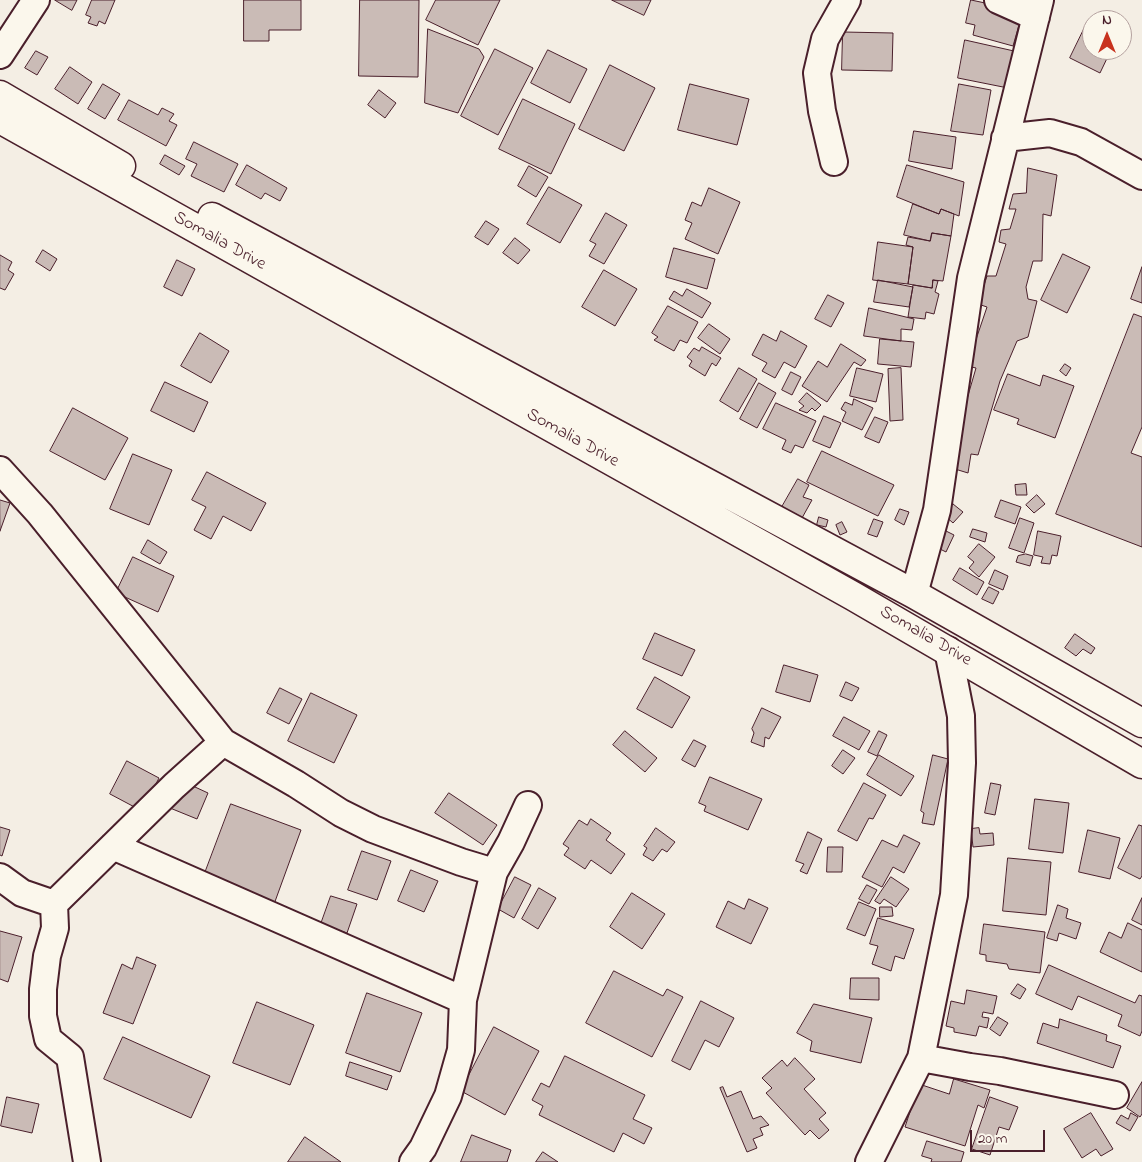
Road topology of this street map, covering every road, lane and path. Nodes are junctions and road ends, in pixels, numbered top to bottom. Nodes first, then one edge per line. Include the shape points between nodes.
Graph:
1 (36, 0) edge
2 (847, 0) edge
3 (998, 0) edge
4 (1038, 9) edge
5 (0, 55) edge
6 (0, 95) edge
7 (0, 119) edge
8 (1005, 138) junction
9 (834, 162) dead end
10 (1142, 176) edge
11 (0, 470) edge
12 (914, 594) junction
13 (948, 650) junction
14 (1142, 724) edge
15 (223, 742) junction
16 (1142, 764) edge
17 (528, 805) dead end
18 (113, 846) junction
19 (494, 872) junction
20 (0, 877) edge
21 (54, 904) junction
22 (464, 1000) junction
23 (921, 1058) junction
24 (1115, 1095) dead end
25 (89, 1160) edge
26 (413, 1162) edge
27 (869, 1162) edge

1 - 5 street
2 - 9 street via 825,39 817,73
3 - 4 street
4 - 8 street
6 - 12 main road, Somalia Drive via 182,201
7 - 13 main road, Somalia Drive
8 - 10 street via 1050,133 1080,142
8 - 12 street via 971,278 937,510
11 - 15 street via 40,514
12 - 14 main road, Somalia Drive
13 - 16 main road, Somalia Drive
13 - 23 street via 961,716 962,753 954,895
15 - 18 street
15 - 19 street via 341,813 374,829
17 - 19 street
18 - 21 street
18 - 22 street
19 - 22 street
20 - 21 street via 22,893
21 - 25 street via 55,928 47,956 43,1016 48,1039 70,1057
22 - 26 street via 460,1050 448,1096
23 - 24 street via 1000,1070
23 - 27 street

